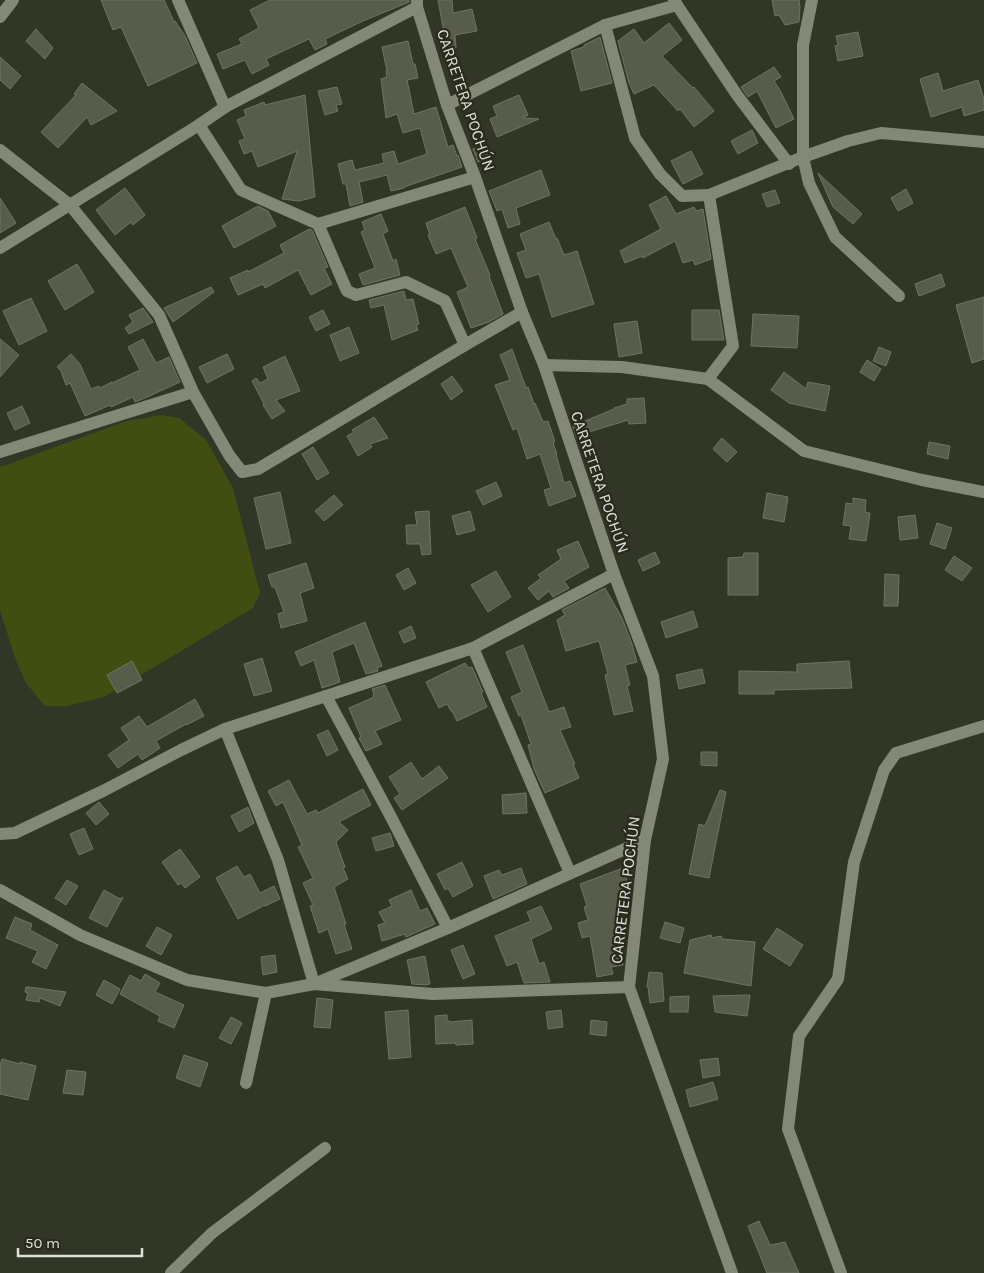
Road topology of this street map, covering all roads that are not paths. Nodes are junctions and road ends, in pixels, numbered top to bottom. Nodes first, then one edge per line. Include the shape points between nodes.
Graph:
1 (13, 0) edge
2 (178, 0) edge
3 (812, 0) edge
4 (417, 3) edge
5 (676, 3) edge
6 (0, 17) edge
7 (605, 25) junction
8 (447, 105) junction
9 (225, 107) junction
10 (199, 125) junction
11 (984, 142) edge
12 (0, 150) edge
13 (804, 157) junction
14 (789, 164) junction
15 (475, 177) junction
16 (708, 195) junction
17 (70, 205) junction
18 (318, 224) junction
19 (0, 248) edge
20 (899, 296) dead end
21 (522, 312) junction
22 (465, 345) junction
23 (544, 365) junction
24 (708, 379) junction
25 (193, 392) junction
26 (1, 448) edge
27 (984, 492) edge
28 (614, 574) junction
29 (473, 648) junction
30 (326, 696) junction
31 (984, 726) edge
32 (225, 729) junction
33 (0, 834) edge
34 (645, 840) junction
35 (570, 873) junction
36 (0, 890) edge
37 (448, 928) junction
38 (314, 984) junction
39 (629, 987) junction
40 (266, 993) junction
41 (246, 1083) dead end
42 (324, 1148) dead end
43 (171, 1273) edge
44 (732, 1273) edge
45 (841, 1273) edge

1 - 6 street
2 - 9 street
3 - 13 street via 803,46
4 - 8 street, CARRETERA POCHÚN
4 - 9 street
5 - 7 street
5 - 14 street via 737,95
7 - 8 street
7 - 16 street via 635,138 660,174 682,196
8 - 15 street, CARRETERA POCHÚN
9 - 10 street
10 - 17 street
10 - 18 street via 242,190
11 - 13 street via 881,133
12 - 17 street
13 - 14 street
13 - 20 street via 809,183 835,237
14 - 16 street
15 - 18 street
15 - 21 street, CARRETERA POCHÚN
16 - 24 street via 733,346
17 - 19 street
17 - 25 street via 159,315
18 - 22 street via 347,291 356,295 406,282 445,301
21 - 22 street
21 - 23 street, CARRETERA POCHÚN
22 - 25 street via 258,469 242,472
23 - 24 street via 622,367
23 - 28 street, CARRETERA POCHÚN
24 - 27 street via 804,451
25 - 26 street
28 - 29 street
28 - 34 street, CARRETERA POCHÚN via 653,676 663,759
29 - 30 street
29 - 35 street
30 - 32 street
30 - 37 street
31 - 45 street via 896,753 884,770 854,862 838,979 799,1036 788,1129
32 - 33 street via 15,833
32 - 38 street via 278,860
34 - 35 street
34 - 39 street, CARRETERA POCHÚN
35 - 37 street
36 - 40 street via 80,935 188,980
37 - 38 street
38 - 39 street via 433,994
38 - 40 street
39 - 44 street
40 - 41 street
42 - 43 street via 212,1233

